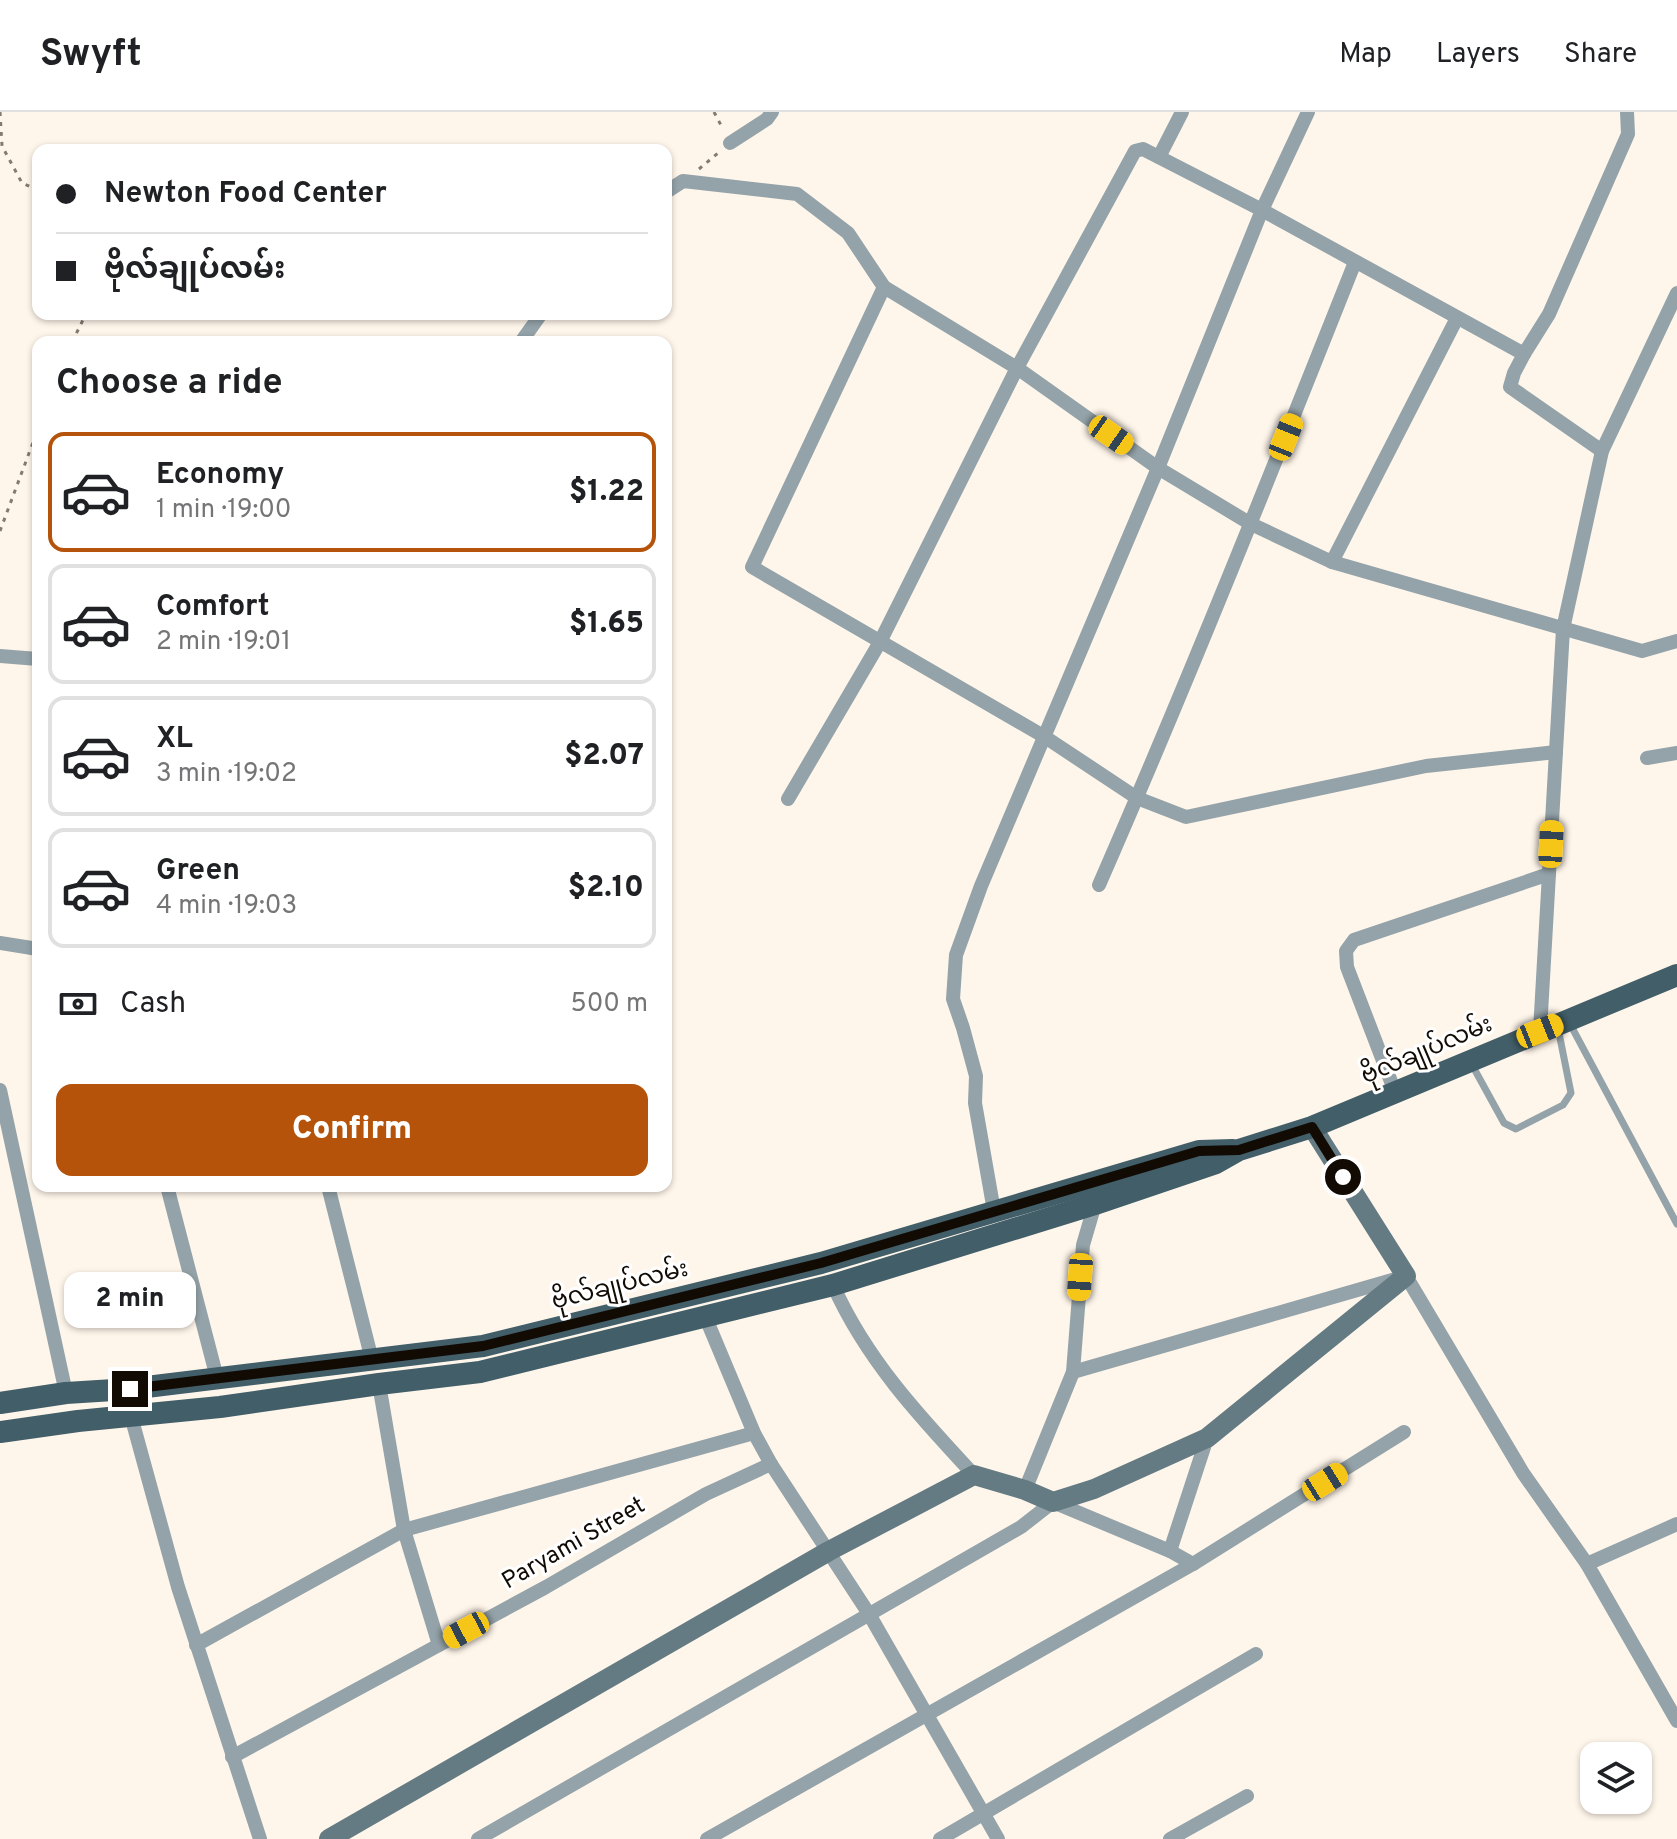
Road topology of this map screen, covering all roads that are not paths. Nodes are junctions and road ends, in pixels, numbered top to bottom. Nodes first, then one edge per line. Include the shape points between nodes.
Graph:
1 (772, 112) edge
2 (1182, 112) edge
3 (1308, 112) edge
4 (1627, 112) edge
5 (730, 143) road end
6 (1159, 157) junction
7 (672, 188) edge
8 (1262, 210) junction
9 (1355, 262) junction
10 (884, 287) junction
11 (1677, 293) edge
12 (1457, 318) junction
13 (1524, 354) junction
14 (1017, 368) junction
15 (1602, 451) junction
16 (1158, 468) junction
17 (1251, 524) junction
18 (1332, 562) junction
19 (1563, 629) junction
20 (1677, 641) edge
21 (880, 642) junction
22 (0, 656) edge
23 (32, 659) edge
24 (1045, 737) junction
25 (1556, 752) junction
26 (1677, 753) edge
27 (1647, 758) dead end
28 (1137, 798) junction
29 (788, 799) dead end
30 (1549, 874) junction
31 (1099, 885) dead end
32 (0, 943) edge
33 (32, 948) edge
34 (1677, 975) edge
35 (1555, 1025) junction
36 (1470, 1061) junction
37 (0, 1090) edge
38 (1395, 1092) junction
39 (1312, 1127) junction
40 (1239, 1150) junction
41 (169, 1192) edge
42 (330, 1192) edge
43 (1095, 1204) junction
44 (994, 1211) junction
45 (1677, 1224) edge
46 (1406, 1276) junction
47 (833, 1285) junction
48 (705, 1316) junction
49 (372, 1360) junction
50 (1073, 1372) junction
51 (217, 1378) junction
52 (379, 1384) junction
53 (66, 1393) junction
54 (0, 1403) edge
55 (131, 1416) junction
56 (0, 1432) edge
57 (1404, 1432) dead end
58 (754, 1433) junction
59 (1207, 1438) junction
60 (771, 1464) junction
61 (974, 1475) junction
62 (1025, 1490) junction
63 (1053, 1502) junction
64 (1677, 1524) edge
65 (404, 1530) junction
66 (829, 1551) junction
67 (1170, 1551) junction
68 (1193, 1564) junction
69 (1587, 1564) junction
70 (869, 1614) junction
71 (196, 1645) junction
72 (439, 1645) junction
73 (1256, 1654) dead end
74 (927, 1714) junction
75 (1677, 1721) edge
76 (232, 1757) junction
77 (1247, 1796) dead end
78 (983, 1815) junction
79 (260, 1839) edge
80 (329, 1839) edge
81 (478, 1839) edge
82 (707, 1839) edge
83 (940, 1839) edge
84 (998, 1839) edge
85 (1170, 1839) edge

1 - 5 street
2 - 6 street
3 - 8 street
4 - 13 street via 1628,134 1549,314
6 - 8 street
6 - 14 street via 1135,151
7 - 10 street via 683,181 797,194 848,233
8 - 9 street
8 - 16 street
9 - 12 street
9 - 17 street
10 - 14 street
10 - 21 street via 752,567
11 - 15 street
12 - 13 street
12 - 18 street
13 - 15 street via 1510,387
14 - 16 street
14 - 21 street
15 - 19 street
16 - 17 street
16 - 24 street
17 - 18 street
17 - 28 street
18 - 19 street
19 - 20 street via 1642,651
19 - 25 street
21 - 24 street
21 - 29 street
22 - 23 street
24 - 28 street
24 - 44 street via 956,955 953,999 976,1076 975,1103
25 - 28 street via 1426,766 1186,817
25 - 30 street
26 - 27 street
28 - 31 street
30 - 35 street
30 - 38 street via 1354,940 1346,951 1347,967
32 - 33 street
34 - 35 main road, ဗိုလ်ချုပ်လမ်း
35 - 36 main road, ဗိုလ်ချုပ်လမ်း
35 - 36 lane via 1571,1093 1563,1105 1516,1129 1504,1123
35 - 45 lane
36 - 38 main road, ဗိုလ်ချုပ်လမ်း
37 - 53 street
38 - 39 main road, ဗိုလ်ချုပ်လမ်း
39 - 40 main road, ဗိုလ်ချုပ်လမ်း
39 - 46 street
40 - 43 main road, ဗိုလ်ချုပ်လမ်း via 1216,1163
40 - 44 main road, ဗိုလ်ချုပ်လမ်း via 1199,1151
41 - 51 street
42 - 49 street
43 - 47 main road, ဗိုလ်ချုပ်လမ်း
43 - 50 street via 1083,1245
44 - 49 main road, ဗိုလ်ချုပ်လမ်း via 821,1263 483,1346
46 - 50 street
46 - 59 street
46 - 69 street via 1523,1473
47 - 48 main road, ဗိုလ်ချုပ်လမ်း
47 - 61 street via 883,1371
48 - 52 main road, ဗိုလ်ချုပ်လမ်း via 480,1372
48 - 58 street
49 - 51 main road, ဗိုလ်ချုပ်လမ်း
50 - 62 street
51 - 53 main road, ဗိုလ်ချုပ်လမ်း
52 - 55 main road, ဗိုလ်ချုပ်လမ်း
52 - 65 street
53 - 54 main road, ဗိုလ်ချုပ်လမ်း
55 - 56 main road, ဗိုလ်ချုပ်လမ်း
55 - 71 street
57 - 68 street
58 - 60 street
58 - 65 street
59 - 63 street
59 - 67 street
60 - 66 street
60 - 72 street, Paryami Street via 706,1494
61 - 62 street
61 - 66 street
62 - 63 street
63 - 67 street
63 - 70 street via 1021,1527
64 - 69 street
65 - 71 street
65 - 72 street
66 - 70 street
66 - 80 street
67 - 68 street
68 - 74 street
69 - 75 street
70 - 74 street
70 - 81 street
71 - 76 street
72 - 76 street, Paryami Street
73 - 78 street
74 - 78 street
74 - 82 street
76 - 79 street
77 - 85 street
78 - 83 street
78 - 84 street

